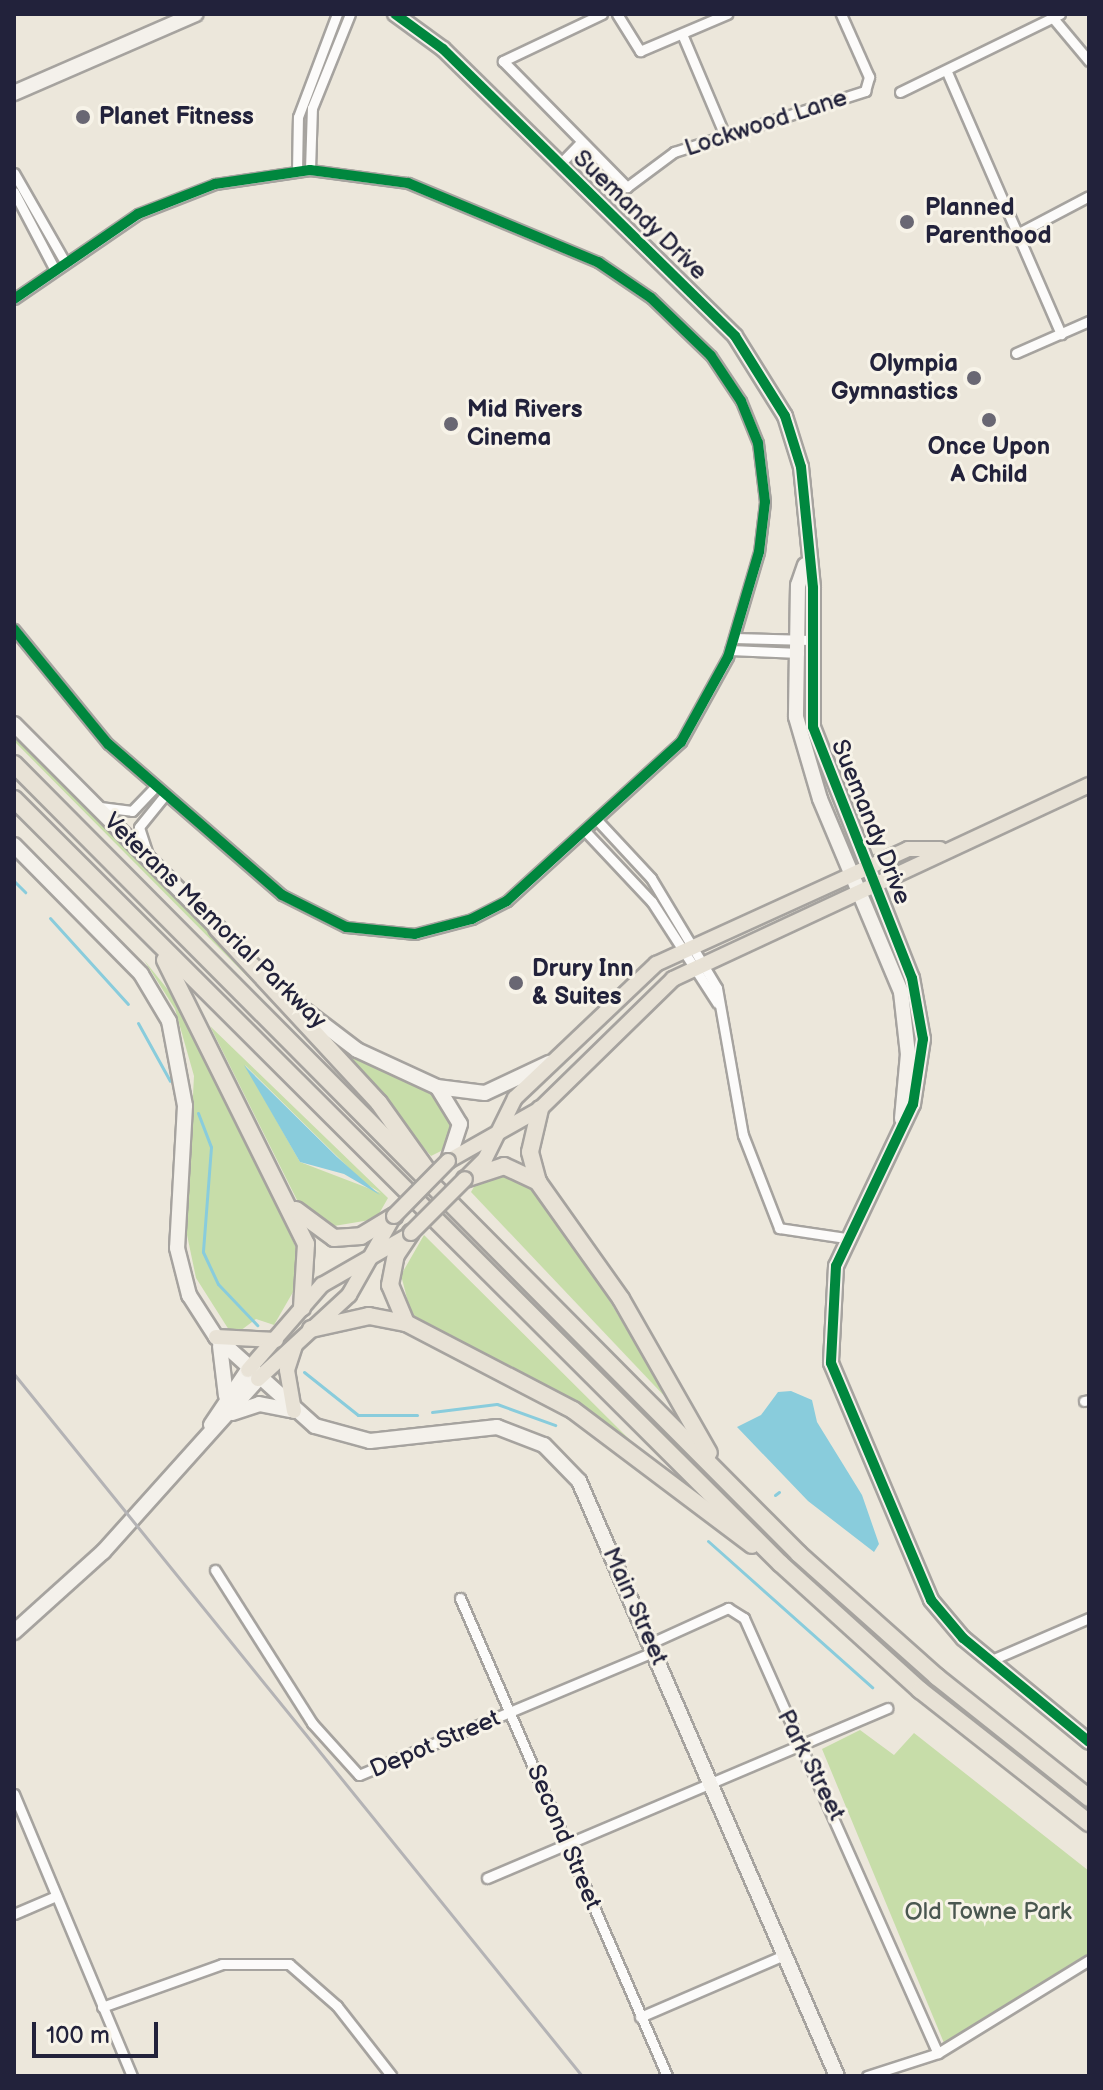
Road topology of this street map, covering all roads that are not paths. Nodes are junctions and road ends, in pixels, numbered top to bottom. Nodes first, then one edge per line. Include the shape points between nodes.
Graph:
1 (196, 14) edge
2 (337, 14) edge
3 (350, 14) edge
4 (395, 14) edge
5 (602, 14) edge
6 (617, 14) edge
7 (727, 14) edge
8 (841, 14) edge
9 (1056, 16) edge
10 (682, 34) junction
11 (1089, 61) edge
12 (947, 72) junction
13 (900, 92) dead end
14 (14, 93) edge
15 (725, 136) junction
16 (579, 144) junction
17 (559, 165) junction
18 (310, 170) junction
19 (297, 172) junction
20 (14, 173) edge
21 (14, 192) edge
22 (1089, 196) edge
23 (1017, 234) junction
24 (65, 262) junction
25 (55, 270) junction
26 (14, 299) edge
27 (1089, 321) edge
28 (1061, 334) junction
29 (1016, 353) dead end
30 (14, 629) edge
31 (734, 638) junction
32 (803, 647) junction
33 (730, 650) junction
34 (14, 724) edge
35 (14, 764) edge
36 (1089, 785) edge
37 (154, 788) junction
38 (163, 797) junction
39 (14, 799) edge
40 (95, 806) junction
41 (598, 821) junction
42 (586, 832) junction
43 (14, 845) edge
44 (940, 849) junction
45 (150, 861) junction
46 (867, 868) junction
47 (852, 874) junction
48 (875, 889) junction
49 (861, 895) junction
50 (217, 928) junction
51 (687, 946) junction
52 (159, 948) junction
53 (698, 966) junction
54 (549, 1063) junction
55 (437, 1087) junction
56 (540, 1109) junction
57 (902, 1120) junction
58 (497, 1133) junction
59 (448, 1161) junction
60 (465, 1179) junction
61 (538, 1182) junction
62 (442, 1195) junction
63 (289, 1204) junction
64 (394, 1216) junction
65 (411, 1233) junction
66 (846, 1238) junction
67 (367, 1259) junction
68 (302, 1308) junction
69 (406, 1323) junction
70 (305, 1334) junction
71 (216, 1337) junction
72 (276, 1340) junction
73 (253, 1374) junction
74 (226, 1396) junction
75 (294, 1411) junction
76 (225, 1416) junction
77 (211, 1425) junction
78 (720, 1471) junction
79 (781, 1564) junction
80 (215, 1570) dead end
81 (460, 1598) dead end
82 (1089, 1618) edge
83 (14, 1632) edge
84 (653, 1647) junction
85 (989, 1661) junction
86 (887, 1708) dead end
87 (511, 1712) junction
88 (1089, 1742) edge
89 (800, 1746) junction
90 (712, 1783) junction
91 (14, 1794) edge
92 (1089, 1798) edge
93 (1089, 1823) edge
94 (566, 1843) junction
95 (487, 1878) dead end
96 (56, 1896) junction
97 (14, 1914) edge
98 (786, 1954) junction
99 (1089, 1960) edge
100 (102, 2007) junction
101 (640, 2017) junction
102 (938, 2053) junction
103 (391, 2075) edge
104 (132, 2076) edge
105 (667, 2076) edge
106 (837, 2076) edge
107 (867, 2076) edge

1 - 14 street
2 - 19 street via 298,117
3 - 18 street via 312,108
4 - 17 street, Suemandy Drive via 443,49
5 - 16 street via 504,58
6 - 10 street via 637,51
7 - 10 street
8 - 15 street, Lockwood Lane via 869,87
9 - 11 street
9 - 12 street
10 - 15 street
12 - 13 street
12 - 23 street
15 - 16 street, Lockwood Lane via 674,152 627,187
16 - 17 street
17 - 32 street, Suemandy Drive via 735,336 770,383 801,467 805,565 813,588
18 - 19 street
18 - 31 street via 436,191 574,251 638,288 711,356 751,422 764,480 763,534
19 - 24 street via 172,199
20 - 24 street
21 - 25 street
22 - 23 street
23 - 28 street
24 - 25 street
25 - 26 street
27 - 28 street
28 - 29 street
30 - 37 street via 82,716
31 - 32 street
31 - 33 street
32 - 33 street
32 - 46 street, Suemandy Drive via 818,747
32 - 47 street, Suemandy Drive via 801,744
33 - 41 street via 681,742
34 - 40 street, Veterans Memorial Parkway
35 - 62 highway
36 - 44 main road
37 - 38 street
37 - 40 street via 125,813
38 - 42 street via 295,904 346,927 392,934 436,930 491,911
38 - 45 street via 139,827
39 - 52 highway
40 - 45 street, Veterans Memorial Parkway
41 - 42 street
41 - 51 street via 651,878
42 - 51 street via 632,875
43 - 71 street via 141,974 169,1021 185,1106 177,1248 189,1295
44 - 46 main road via 908,849
44 - 48 main road via 917,870
45 - 50 street, Veterans Memorial Parkway
46 - 47 main road
46 - 48 street, Suemandy Drive
47 - 49 street, Suemandy Drive
47 - 51 main road
48 - 49 main road
48 - 57 street, Suemandy Drive via 912,978 922,1028 919,1084
49 - 53 main road
49 - 57 street, Suemandy Drive via 901,992 908,1054
50 - 55 street, Veterans Memorial Parkway via 326,1029
50 - 62 highway via 405,1134
51 - 53 street
51 - 54 main road via 634,981
52 - 63 highway
52 - 79 highway
53 - 56 main road via 635,1011
53 - 66 street via 717,1003 743,1135 779,1228
54 - 55 street, Veterans Memorial Parkway via 485,1093
54 - 58 main road via 515,1098
55 - 59 street via 460,1124
56 - 58 main road
56 - 61 highway via 530,1152
57 - 66 street, Suemandy Drive
58 - 59 main road
58 - 60 main road
59 - 64 main road, bridge
60 - 61 highway via 504,1166
60 - 65 main road, bridge
61 - 78 highway via 621,1299
62 - 78 highway
63 - 64 highway via 334,1238 361,1236
63 - 68 highway via 310,1263
64 - 67 main road
65 - 67 main road
65 - 69 highway via 396,1255 390,1285
66 - 85 street, Suemandy Drive via 829,1314 839,1390 922,1584
67 - 68 main road via 322,1285
67 - 70 main road via 349,1295
68 - 72 main road
69 - 70 highway via 369,1316
69 - 79 highway via 573,1410 689,1503
70 - 73 main road
70 - 75 main road via 287,1370
71 - 72 main road
71 - 73 street, Main Street
71 - 74 street via 228,1371
72 - 73 main road
73 - 74 street
73 - 75 street, Main Street
73 - 76 street
74 - 77 street
75 - 76 street via 259,1404
75 - 84 street, Main Street via 358,1440 484,1426 544,1445 579,1481
76 - 77 street
77 - 83 street via 103,1552
78 - 92 highway via 901,1647
79 - 93 highway via 944,1710
80 - 87 street, Depot Street via 263,1653 352,1772 369,1775
81 - 87 street, Second Street
82 - 85 street
84 - 87 street, Depot Street
84 - 89 street, Park Street via 737,1609
84 - 90 street, Main Street
85 - 88 street, Suemandy Drive
86 - 89 street
87 - 94 street, Second Street
89 - 90 street
89 - 102 street, Park Street via 813,1760
90 - 94 street
90 - 98 street, Main Street
91 - 96 street
94 - 95 street
94 - 101 street, Second Street
96 - 97 street
96 - 100 street
98 - 101 street
98 - 106 street, Main Street
99 - 102 street
100 - 103 street via 222,1964 289,1964 337,2006
100 - 104 street
101 - 105 street, Second Street
102 - 107 street

